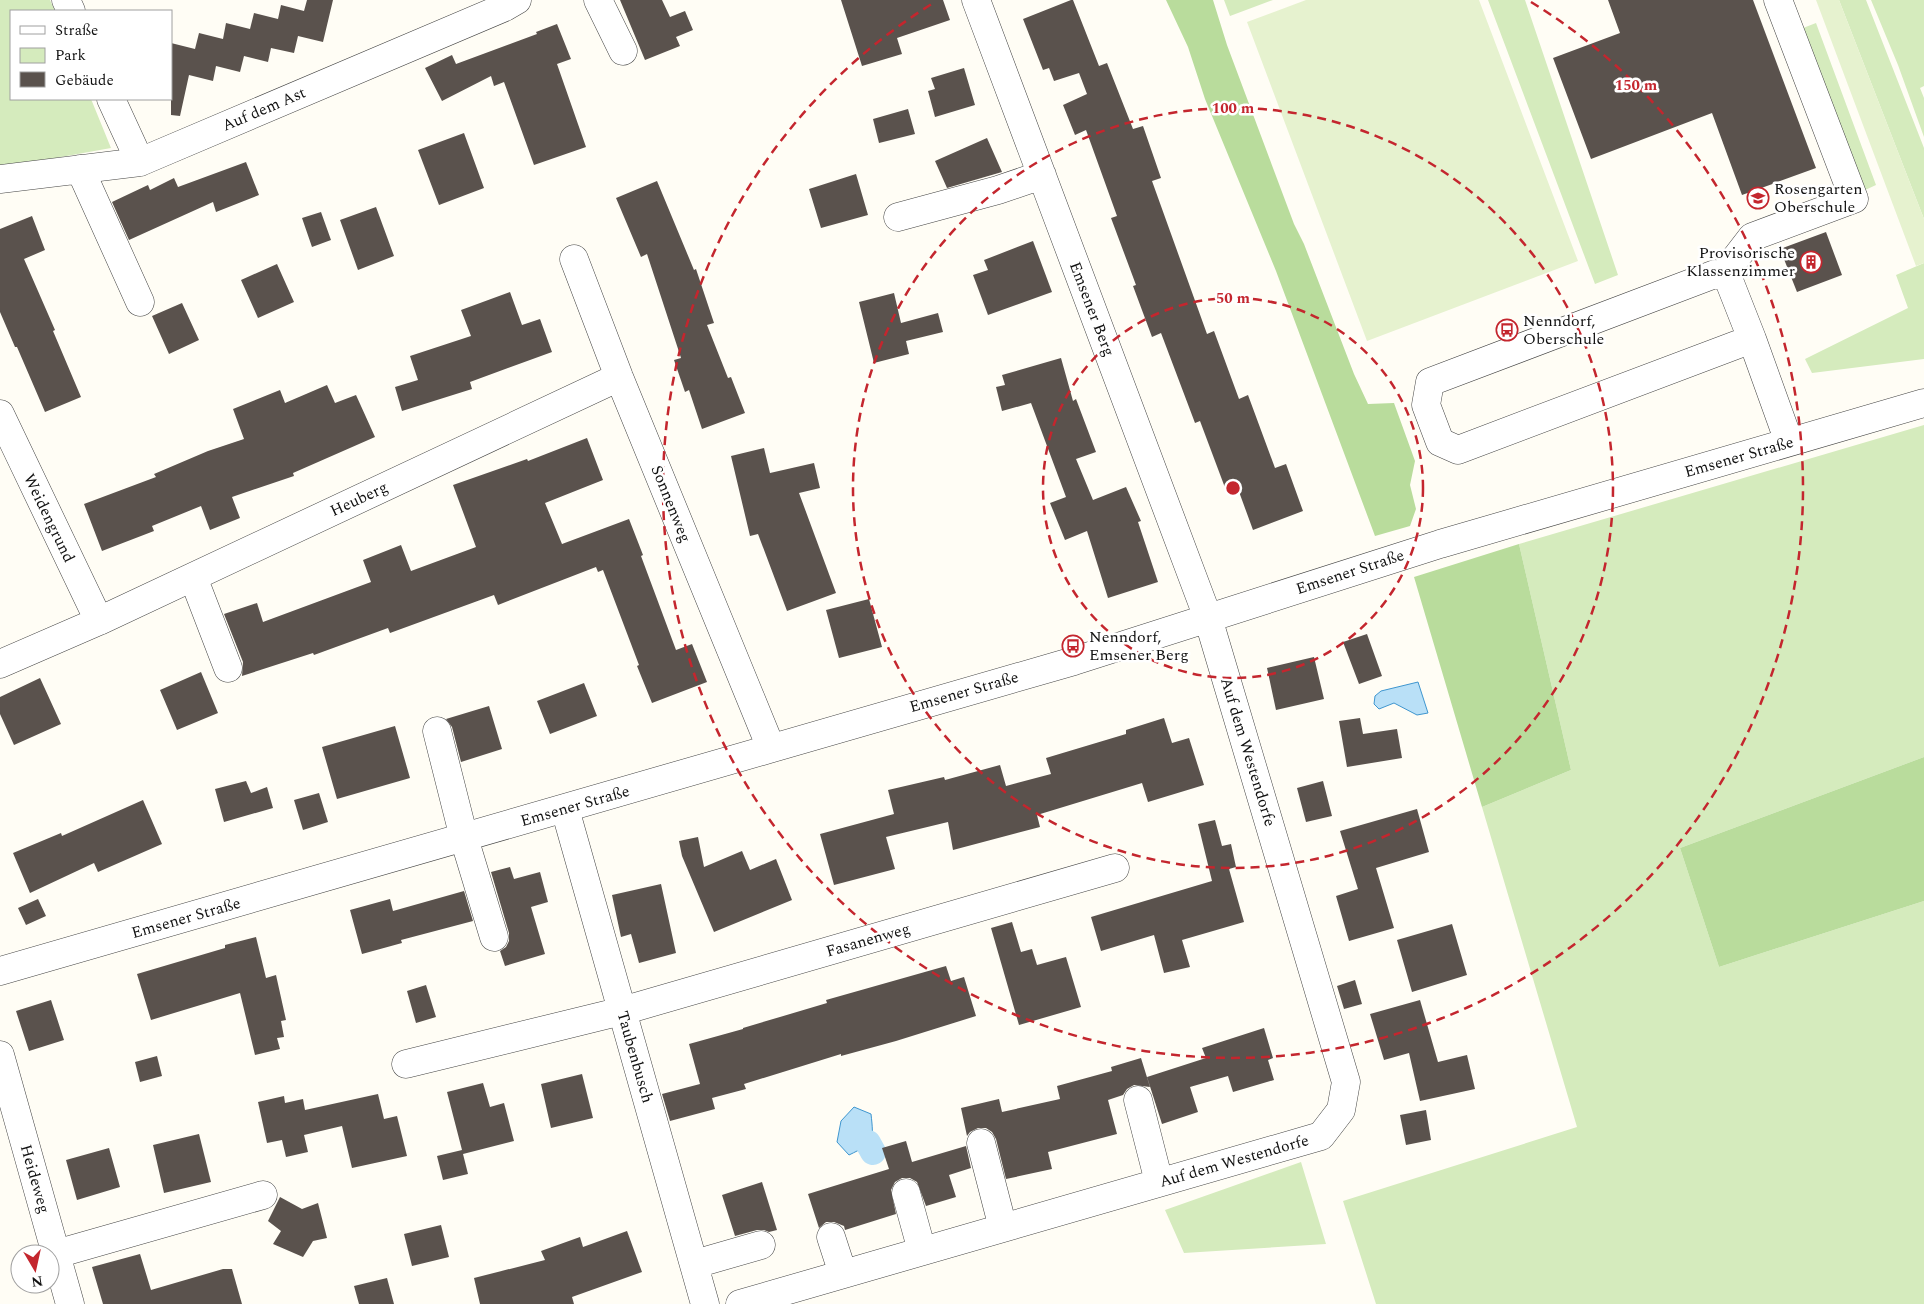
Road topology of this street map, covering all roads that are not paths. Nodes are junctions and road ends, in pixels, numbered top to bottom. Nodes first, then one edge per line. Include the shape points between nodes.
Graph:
1 (598, 0) edge
2 (976, 0) edge
3 (1778, 0) edge
4 (507, 2) edge
5 (623, 51) dead end
6 (111, 100) edge
7 (140, 162) junction
8 (80, 169) junction
9 (1042, 175) junction
10 (0, 179) edge
11 (898, 216) dead end
12 (574, 259) dead end
13 (1722, 276) junction
14 (140, 302) dead end
15 (1752, 339) junction
16 (619, 377) junction
17 (1924, 402) edge
18 (0, 414) edge
19 (1789, 442) junction
20 (193, 577) junction
21 (1208, 618) junction
22 (99, 621) junction
23 (0, 664) edge
24 (228, 668) dead end
25 (437, 731) dead end
26 (771, 748) junction
27 (565, 809) junction
28 (464, 838) junction
29 (1114, 868) dead end
30 (494, 937) dead end
31 (0, 971) edge
32 (622, 1011) junction
33 (0, 1055) edge
34 (406, 1064) dead end
35 (1138, 1100) dead end
36 (981, 1143) dead end
37 (1160, 1182) junction
38 (906, 1192) dead end
39 (263, 1195) dead end
40 (1002, 1228) junction
41 (832, 1237) dead end
42 (53, 1244) edge
43 (761, 1245) dead end
44 (922, 1251) junction
45 (60, 1253) edge
46 (695, 1264) junction
47 (60, 1268) edge
48 (844, 1274) junction
49 (70, 1304) edge
50 (705, 1304) edge
51 (740, 1304) edge

1 - 5 street
2 - 9 street, Emsener Berg
3 - 13 street via 1854,199 1752,237
4 - 7 street, Auf dem Ast
6 - 7 street
7 - 8 street, Auf dem Ast
8 - 10 street, Auf dem Ast
8 - 14 street
9 - 11 street
9 - 21 street, Emsener Berg
12 - 16 street, Sonnenweg
13 - 15 street via 1728,278
13 - 15 street via 1715,274 1430,382 1426,404 1440,442 1458,450
15 - 19 street
16 - 20 street, Heuberg
16 - 26 street, Sonnenweg
17 - 19 street, Emsener Straße
18 - 22 street, Weidengrund
19 - 21 street, Emsener Straße via 1440,544
20 - 22 street, Heuberg
20 - 24 street
21 - 26 street, Emsener Straße via 1074,661
21 - 37 street, Auf dem Westendorfe via 1346,1082 1341,1110 1320,1136
22 - 23 street, Heuberg
25 - 28 street
26 - 27 street, Emsener Straße
27 - 28 street, Emsener Straße
27 - 32 street, Taubenbusch
28 - 30 street
28 - 31 street, Emsener Straße
29 - 32 street, Fasanenweg
32 - 34 street, Fasanenweg
32 - 46 street, Taubenbusch
33 - 42 street, Heideweg
35 - 37 street
36 - 40 street
37 - 40 street, Auf dem Westendorfe
38 - 44 street
39 - 45 street
40 - 44 street, Auf dem Westendorfe
41 - 48 street
43 - 46 street
44 - 48 street, Auf dem Westendorfe
46 - 50 street, Taubenbusch
47 - 49 street, Heideweg
48 - 51 street, Auf dem Westendorfe

